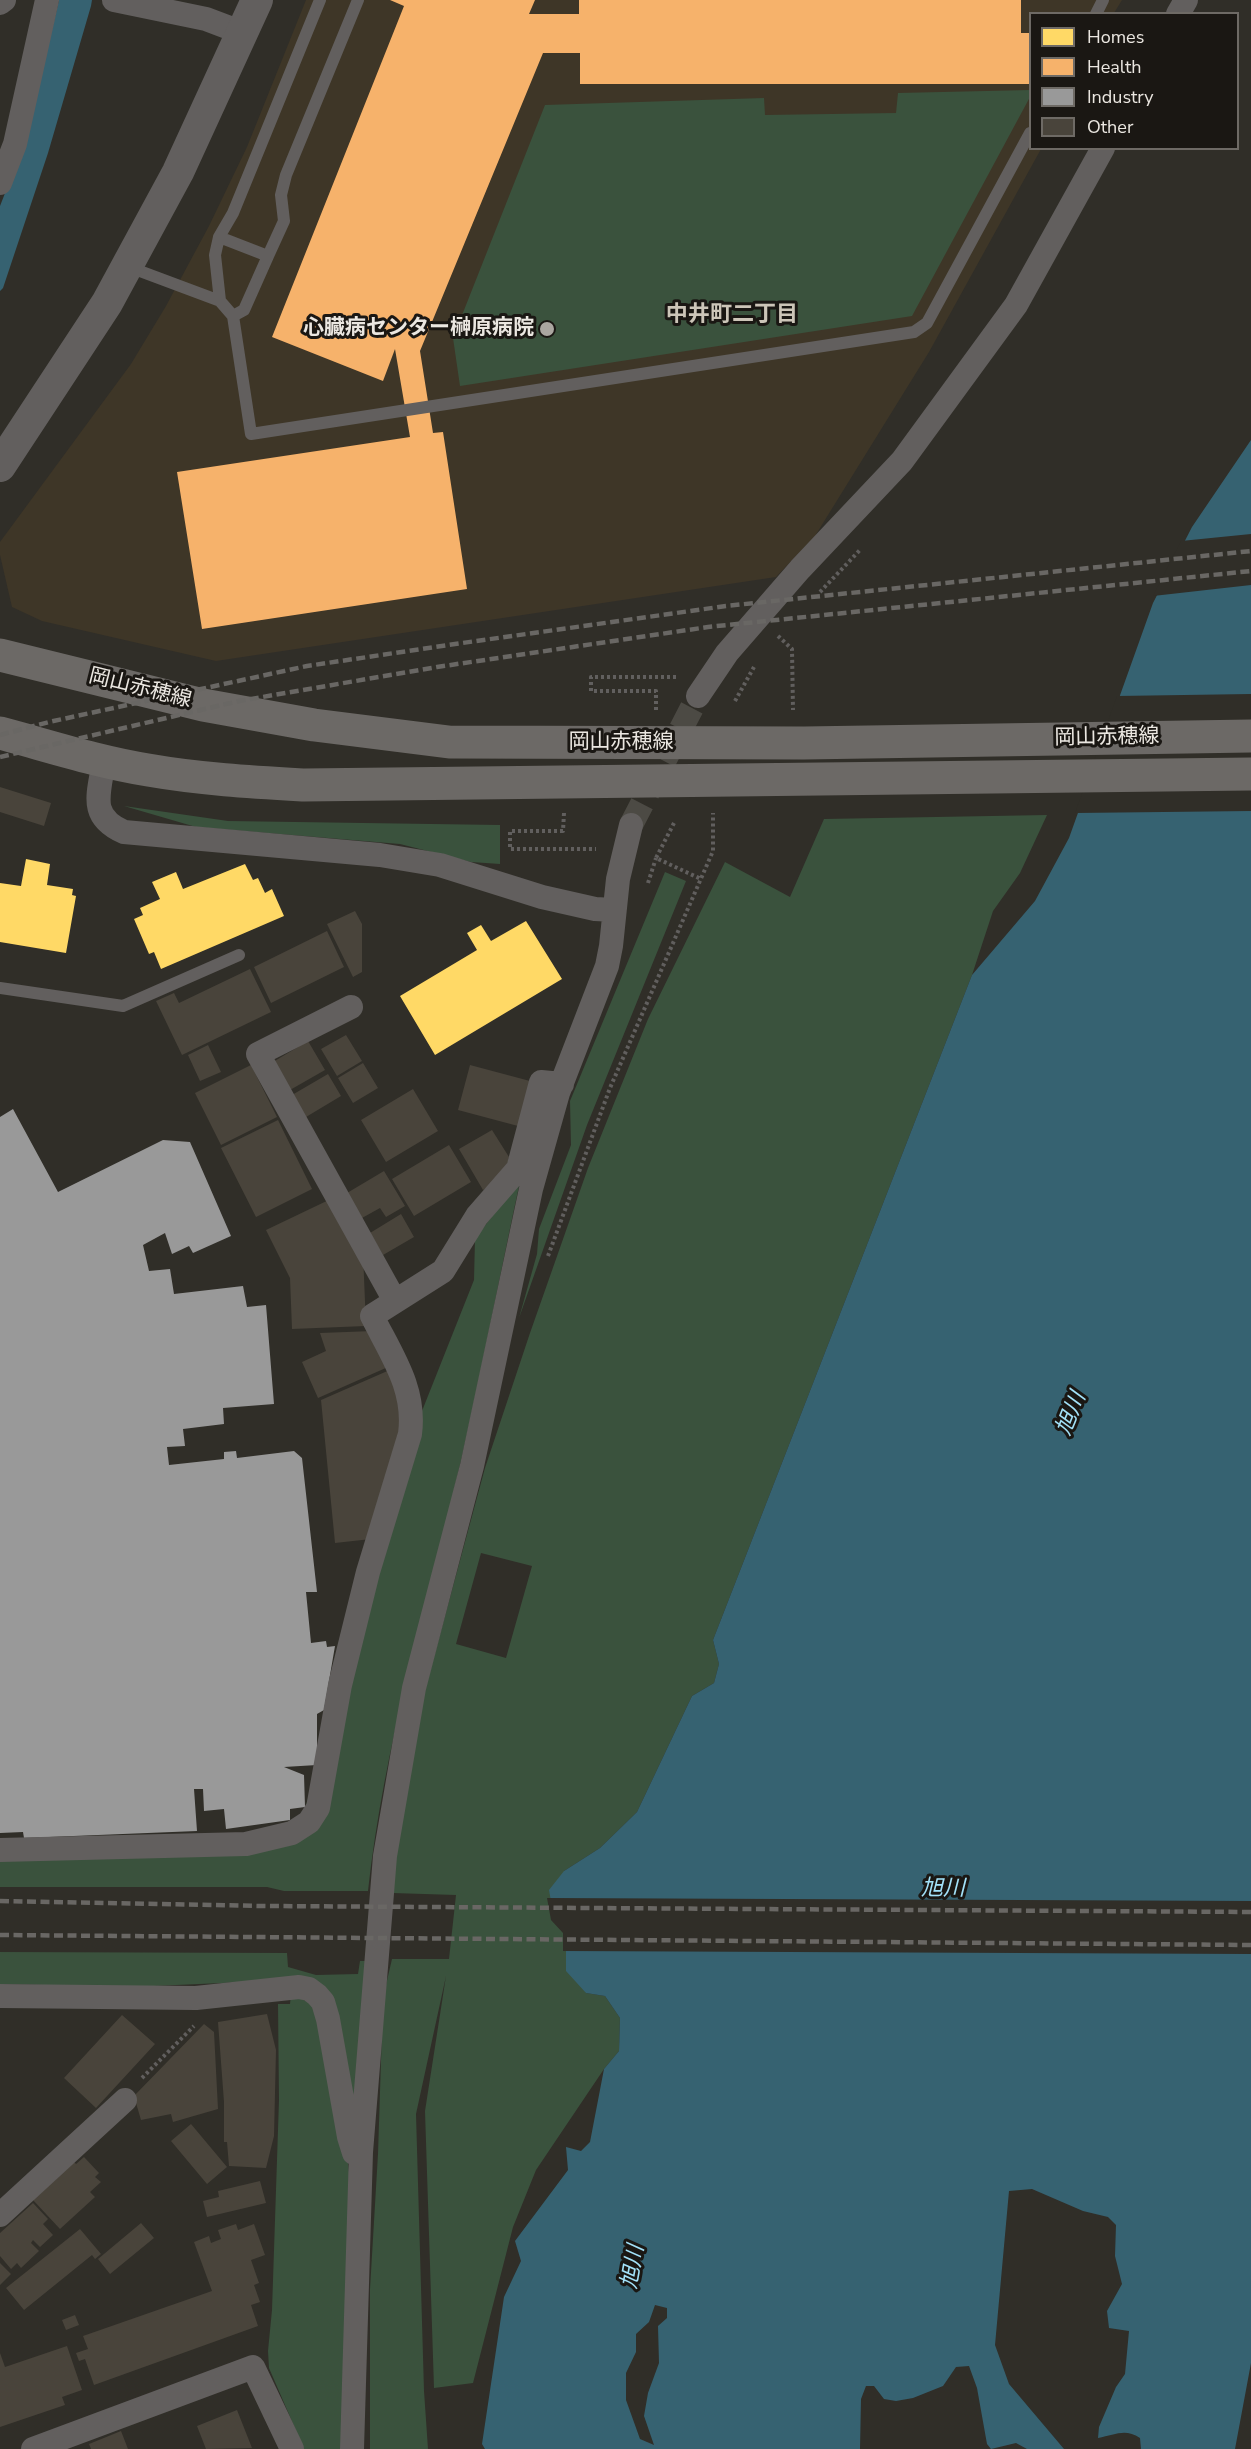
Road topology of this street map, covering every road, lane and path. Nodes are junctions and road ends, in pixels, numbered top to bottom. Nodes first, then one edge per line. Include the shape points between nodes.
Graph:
1 (3, 0) edge
2 (47, 0) edge
3 (114, 0) edge
4 (256, 0) edge
5 (320, 0) edge
6 (358, 0) edge
7 (0, 3) edge
8 (243, 33) junction
9 (1029, 135) edge
10 (1102, 150) edge
11 (0, 183) edge
12 (219, 237) junction
13 (268, 256) junction
14 (127, 266) junction
15 (220, 301) junction
16 (233, 316) junction
17 (0, 466) edge
18 (778, 636) dead end
19 (0, 655) edge
20 (683, 677) dead end
21 (698, 696) tunnel mouth
22 (793, 710) dead end
23 (657, 714) dead end
24 (0, 733) edge
25 (1251, 736) edge
26 (104, 761) junction
27 (1251, 774) edge
28 (564, 810) dead end
29 (713, 822) dead end
30 (674, 823) dead end
31 (631, 825) tunnel mouth
32 (600, 849) dead end
33 (701, 879) junction
34 (615, 910) junction
35 (239, 955) dead end
36 (0, 988) edge
37 (351, 1007) dead end
38 (562, 1083) junction
39 (545, 1263) dead end
40 (395, 1301) junction
41 (0, 1850) edge
42 (223, 1995) junction
43 (0, 1996) edge
44 (125, 2100) joint
45 (360, 2172) junction
46 (0, 2215) edge
47 (33, 2449) edge
48 (292, 2449) edge
49 (352, 2449) edge

1 - 7 street
2 - 11 street via 15,144
3 - 8 street via 206,19
4 - 8 street
5 - 12 lane via 233,213
6 - 13 lane via 286,174 281,195 284,221
8 - 14 street via 178,172
9 - 16 lane via 927,323 914,332 251,434
10 - 21 street via 1016,305 902,461 727,653
12 - 13 lane
12 - 15 lane via 215,255
13 - 16 lane via 244,310
14 - 15 lane
14 - 17 street
15 - 16 lane
18 - 22 path via 792,649
19 - 25 main road, 岡山赤穂線 via 203,705 382,735 449,742 804,743
20 - 23 path via 591,677 591,691 657,691
24 - 26 main road, 岡山赤穂線
26 - 27 main road, 岡山赤穂線 via 192,776 304,785
26 - 34 street via 99,810 108,825 124,832 380,855 440,865 542,897
28 - 32 path via 564,831 510,831 510,849
29 - 33 path via 713,850
30 - 33 path via 656,858
31 - 34 street
33 - 39 path via 610,1088
34 - 38 street via 607,966
35 - 36 lane via 123,1006
37 - 40 street via 258,1054
38 - 40 street via 541,1083 518,1169 477,1216 443,1271
38 - 45 street via 531,1189 472,1466 414,1688 385,1856
40 - 41 street via 372,1316 408,1389 413,1413 410,1434 368,1572 340,1685 318,1808 309,1822 292,1833 246,1844
42 - 43 street
42 - 44 path
42 - 45 street via 299,1987 323,2002 349,2137
44 - 46 street
45 - 49 street
47 - 48 street via 253,2367

